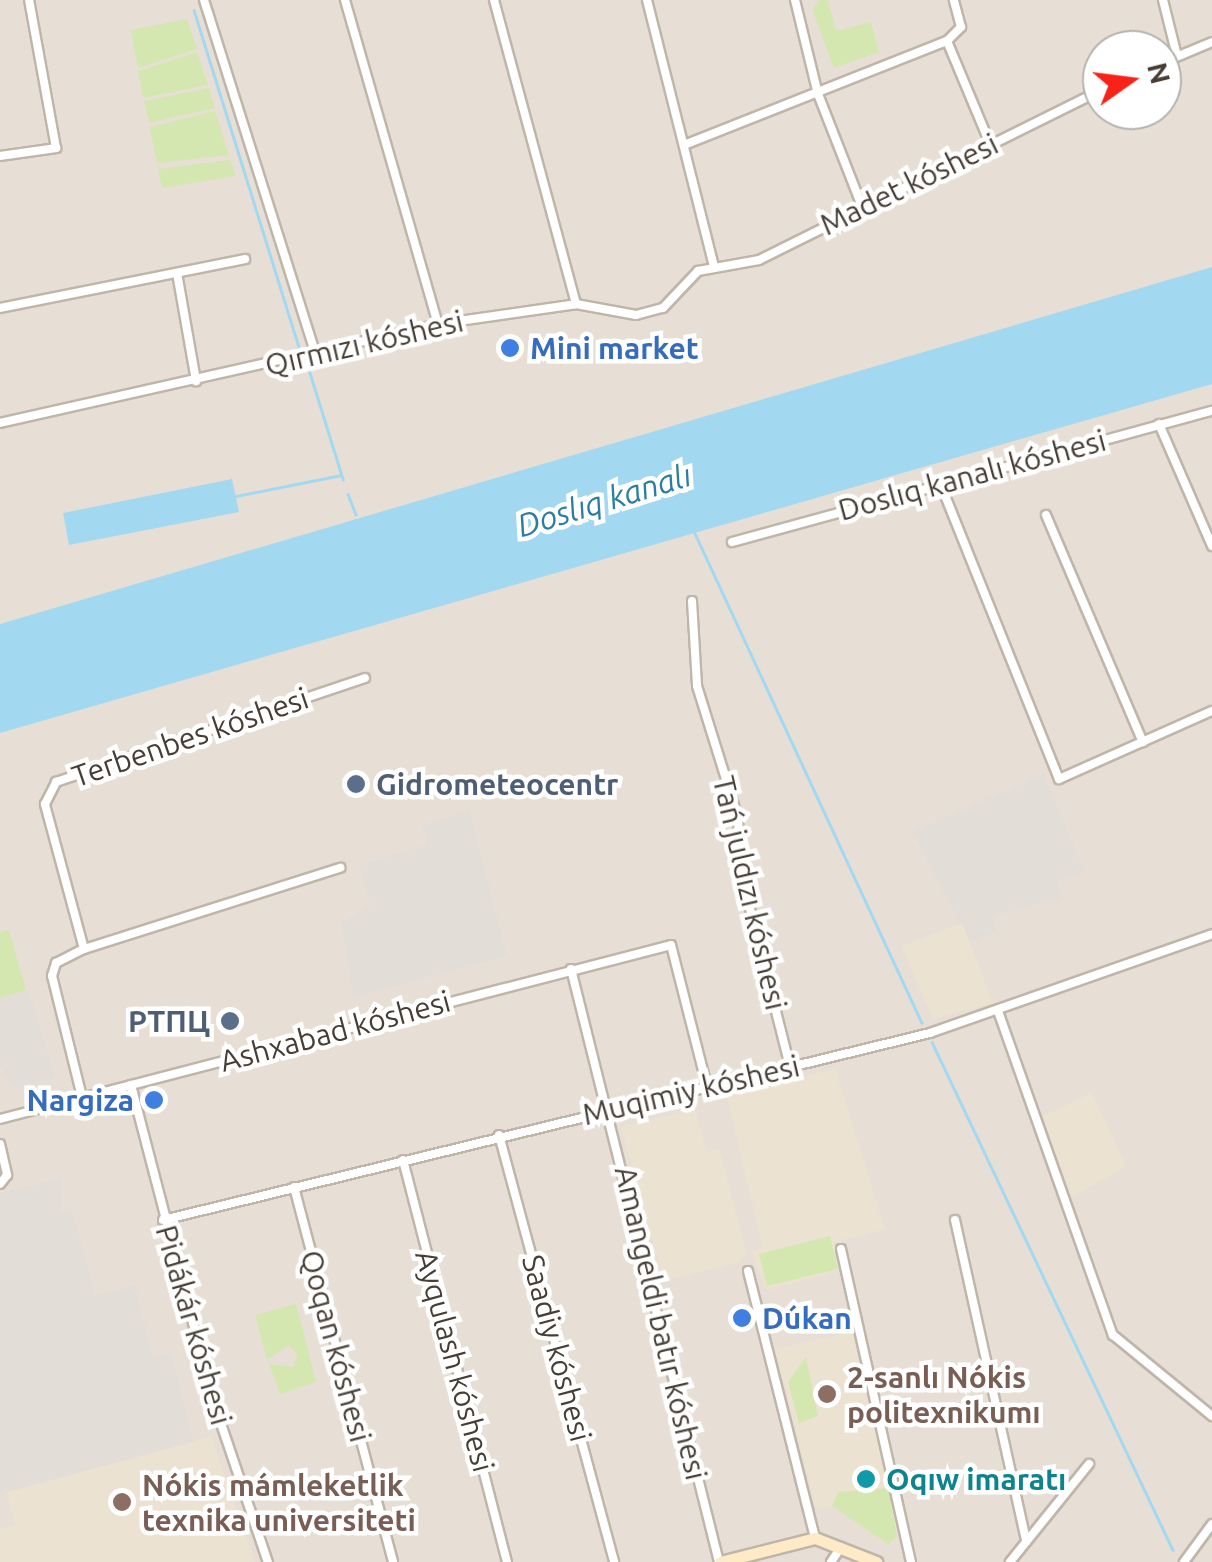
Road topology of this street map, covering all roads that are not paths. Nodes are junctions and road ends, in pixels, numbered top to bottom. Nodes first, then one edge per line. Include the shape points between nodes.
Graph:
1 (29, 0) edge
2 (204, 0) edge
3 (345, 0) edge
4 (494, 0) edge
5 (646, 0) edge
6 (795, 0) edge
7 (954, 0) edge
8 (1163, 0) edge
9 (1170, 30) edge
10 (948, 41) junction
11 (1212, 42) edge
12 (1182, 54) edge
13 (818, 94) junction
14 (1082, 100) edge
15 (684, 144) junction
16 (990, 144) junction
17 (0, 156) edge
18 (862, 206) junction
19 (245, 259) dead end
20 (714, 267) junction
21 (177, 273) junction
22 (576, 304) junction
23 (0, 308) edge
24 (438, 324) junction
25 (315, 352) junction
26 (196, 381) junction
27 (1212, 411) edge
28 (0, 423) edge
29 (1159, 424) junction
30 (940, 484) junction
31 (1046, 514) dead end
32 (732, 542) dead end
33 (1212, 546) edge
34 (692, 600) dead end
35 (366, 678) dead end
36 (1212, 712) edge
37 (1143, 742) junction
38 (340, 868) dead end
39 (1212, 934) edge
40 (84, 949) junction
41 (571, 969) junction
42 (998, 1012) junction
43 (790, 1068) junction
44 (132, 1085) junction
45 (706, 1086) junction
46 (82, 1096) junction
47 (610, 1108) junction
48 (0, 1119) edge
49 (499, 1134) junction
50 (0, 1144) edge
51 (403, 1160) junction
52 (0, 1184) edge
53 (294, 1187) junction
54 (163, 1220) junction
55 (955, 1220) dead end
56 (841, 1249) dead end
57 (748, 1271) dead end
58 (1212, 1416) edge
59 (1089, 1464) dead end
60 (1212, 1524) edge
61 (815, 1538) junction
62 (1026, 1541) junction
63 (844, 1544) junction
64 (268, 1562) edge
65 (393, 1562) edge
66 (508, 1562) edge
67 (614, 1562) edge
68 (720, 1562) edge
69 (831, 1562) edge
70 (876, 1562) edge
71 (910, 1562) edge
72 (1010, 1562) edge
73 (1184, 1562) edge

1 - 17 street via 56,148
2 - 25 street
3 - 24 street
4 - 22 street
5 - 15 street
6 - 13 street
7 - 10 street via 961,27
8 - 9 street
10 - 13 street
10 - 16 street
11 - 12 street
13 - 15 street
13 - 18 street
14 - 16 street, Madet kóshesi
15 - 20 street
16 - 18 street, Madet kóshesi
18 - 20 street, Madet kóshesi via 759,260
19 - 21 street
20 - 22 street, Qırmızı kóshesi via 663,308 636,315
21 - 23 street
21 - 26 street
22 - 24 street, Qırmızı kóshesi
24 - 25 street, Qırmızı kóshesi
25 - 26 street, Qırmızı kóshesi
26 - 28 street, Qırmızı kóshesi
27 - 29 street, Doslıq kanalı kóshesi
29 - 30 street, Doslıq kanalı kóshesi
29 - 33 street
30 - 32 street, Doslıq kanalı kóshesi
30 - 37 street via 1059,778
31 - 37 street
34 - 43 street, Tań juldızı kóshesi via 697,686 738,818 741,873
35 - 40 street, Terbenbes kóshesi via 56,782 45,804
36 - 37 street
38 - 40 street
39 - 42 street, Muqimiy kóshesi
40 - 46 street via 56,963 52,976
41 - 44 street, Ashxabad kóshesi
41 - 45 street, Ashxabad kóshesi via 671,945
41 - 47 street, Amangeldi batır kóshesi
42 - 43 street, Muqimiy kóshesi
42 - 58 street via 1113,1335
43 - 45 street, Muqimiy kóshesi
44 - 46 street, Ashxabad kóshesi
44 - 54 street, Pidákár kóshesi
45 - 47 street, Muqimiy kóshesi
46 - 48 street, Ashxabad kóshesi
47 - 49 street, Muqimiy kóshesi
47 - 68 street, Amangeldi batır kóshesi
49 - 51 street, Muqimiy kóshesi
49 - 67 street, Saadiy kóshesi
50 - 52 street via 7,1176
51 - 53 street, Muqimiy kóshesi
51 - 66 street, Ayqulash kóshesi
53 - 54 street, Muqimiy kóshesi
53 - 65 street, Qoqan kóshesi
54 - 64 street, Pidákár kóshesi
55 - 62 street
56 - 71 street
57 - 61 street
59 - 62 street
60 - 73 street
61 - 63 main road
61 - 68 main road
62 - 72 street
63 - 69 street
63 - 70 main road

